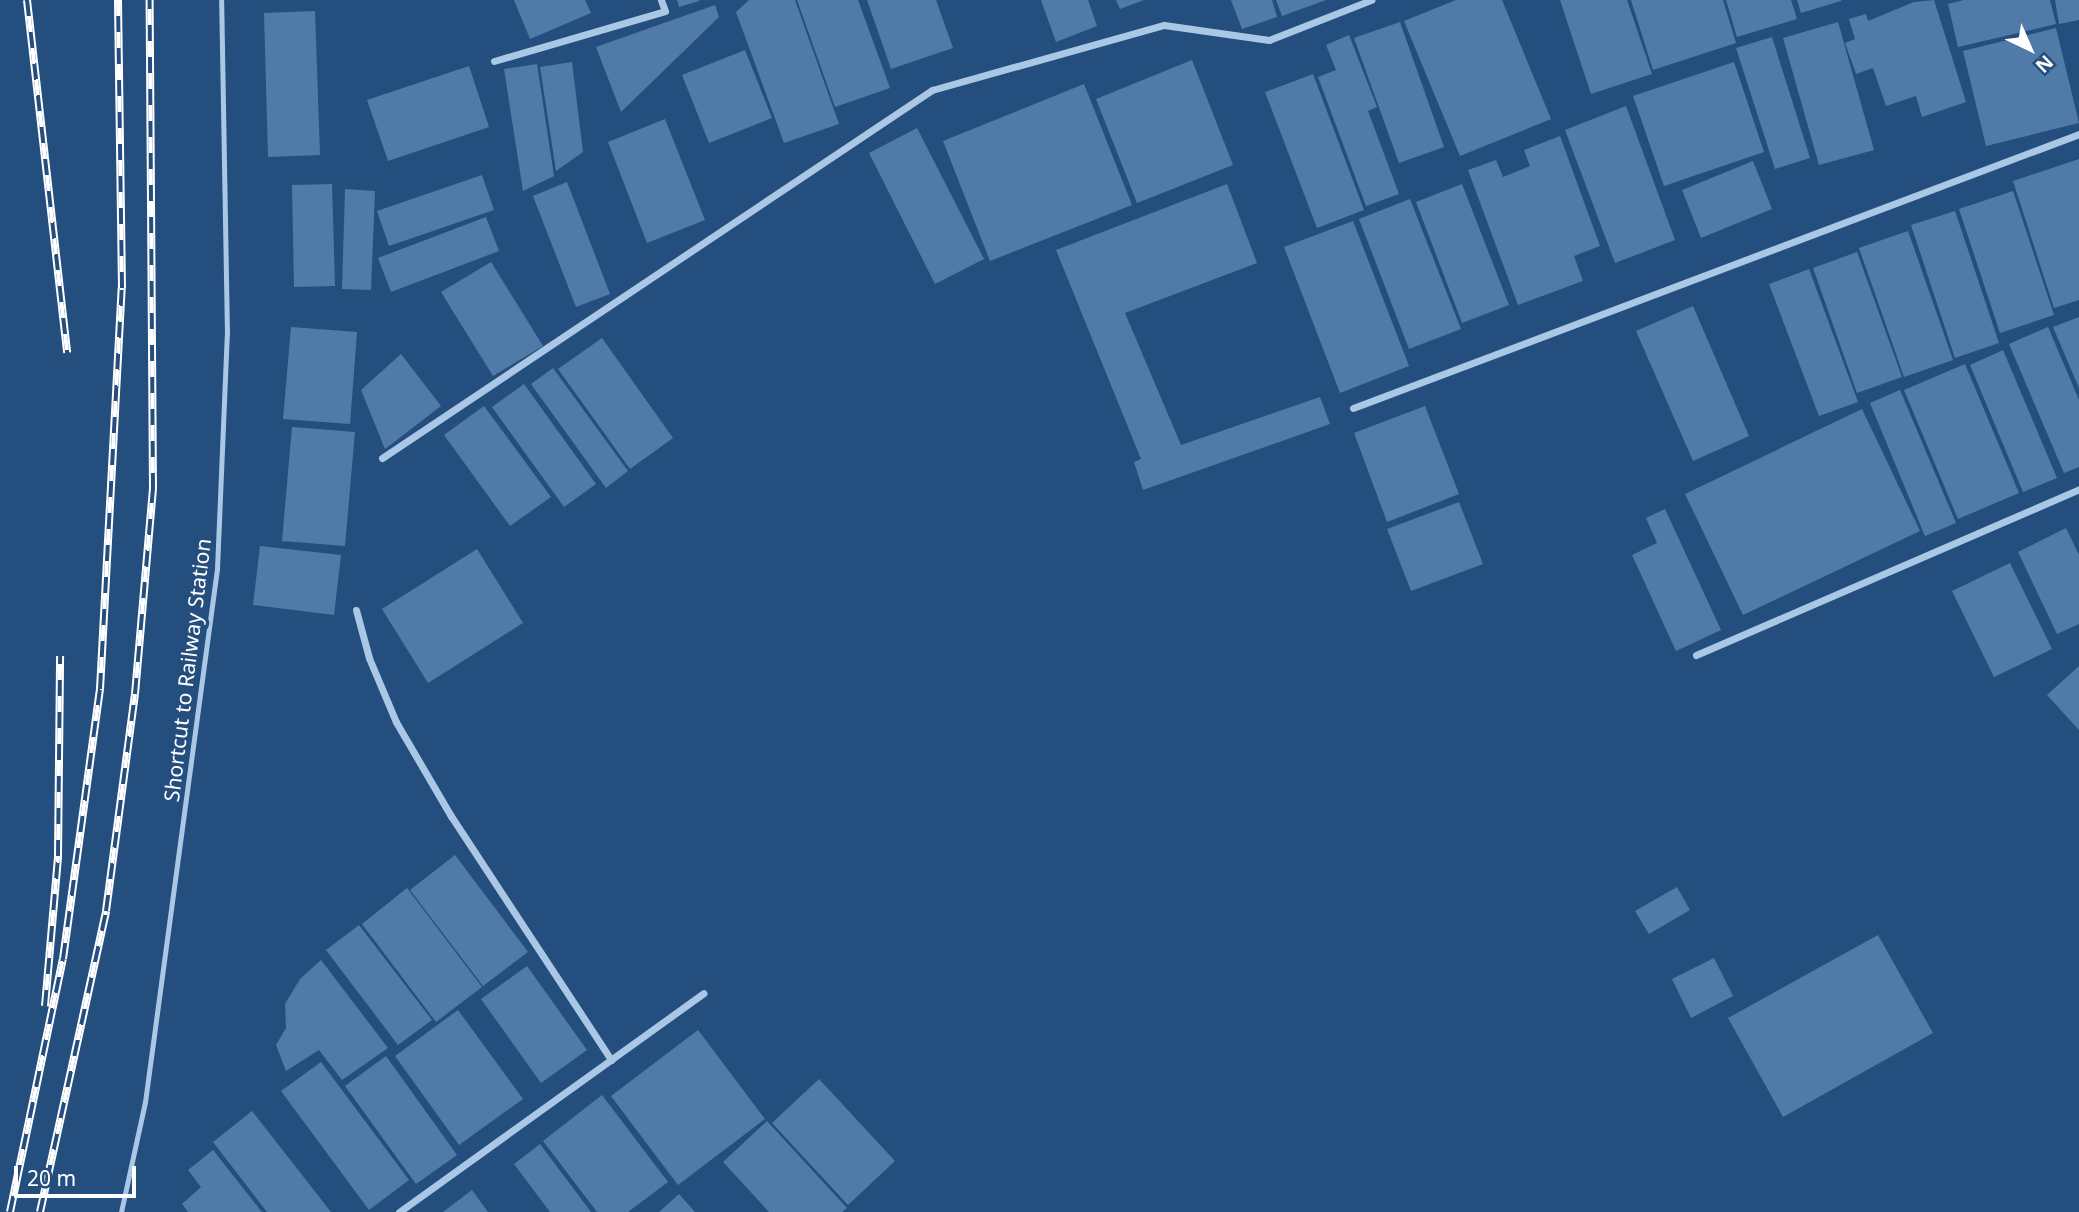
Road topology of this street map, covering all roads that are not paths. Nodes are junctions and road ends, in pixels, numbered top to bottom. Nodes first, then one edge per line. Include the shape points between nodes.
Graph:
1 (221, 0) edge
2 (661, 0) edge
3 (1371, 0) edge
4 (494, 61) dead end
5 (2079, 134) edge
6 (1353, 408) dead end
7 (382, 458) dead end
8 (2079, 489) edge
9 (356, 610) dead end
10 (1696, 655) dead end
11 (704, 993) dead end
12 (611, 1060) junction
13 (121, 1212) edge
14 (399, 1212) edge

1 - 13 lane, Shortcut to Railway Station via 226,335 215,592 145,1102
2 - 4 street via 665,11
3 - 7 street via 1269,40 1164,25 932,90
5 - 6 street
8 - 10 street
9 - 12 street via 369,657 396,722 451,816
11 - 12 street
12 - 14 street

